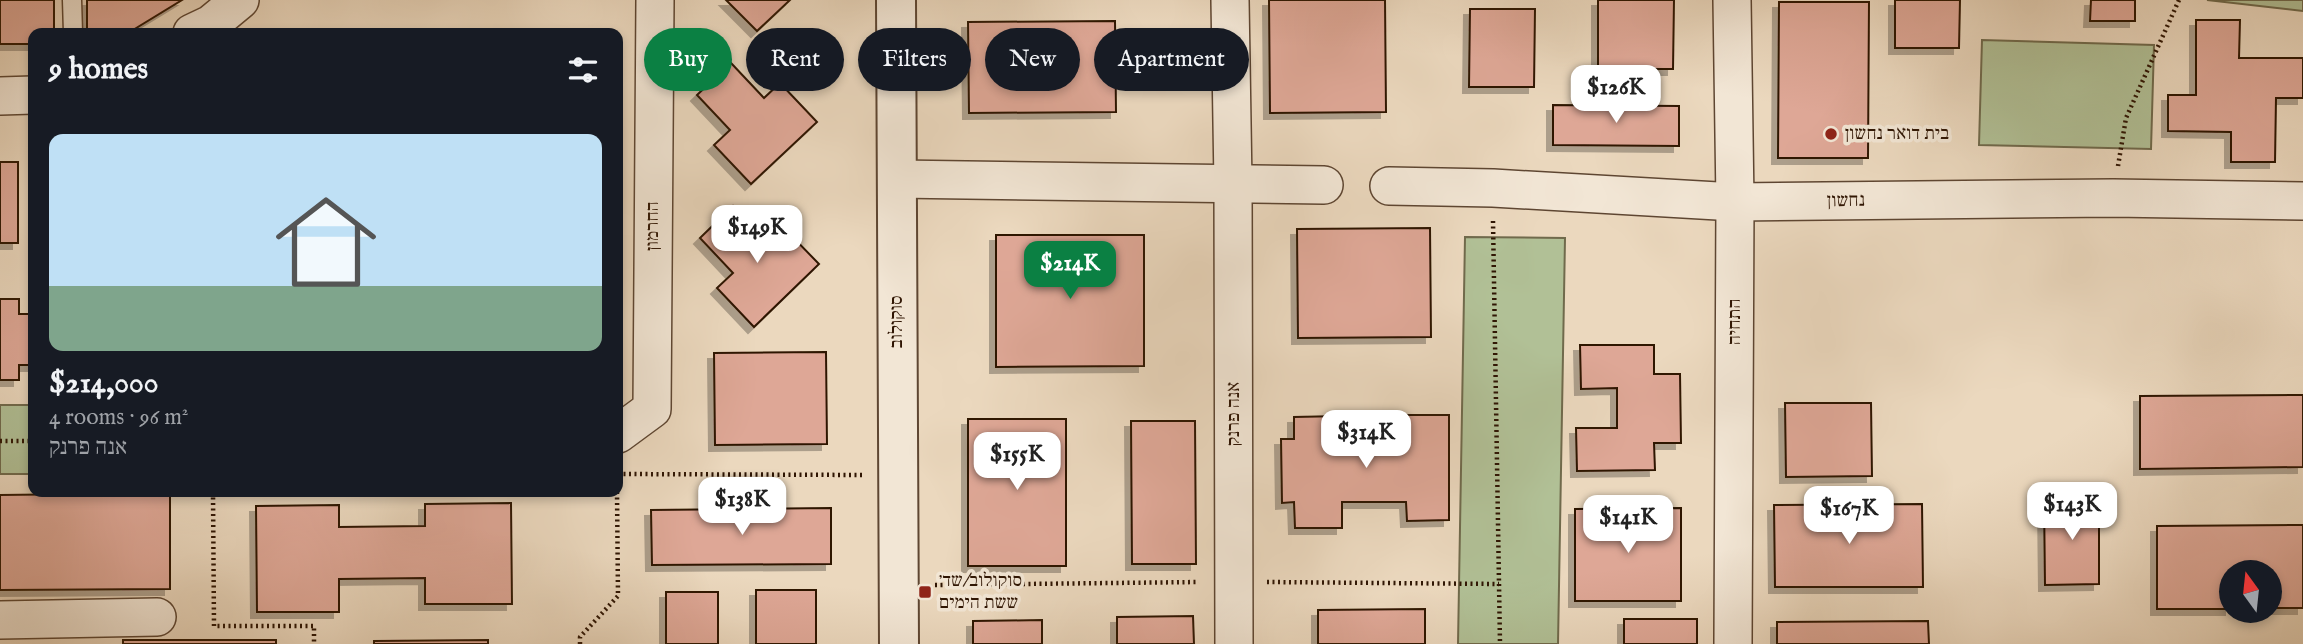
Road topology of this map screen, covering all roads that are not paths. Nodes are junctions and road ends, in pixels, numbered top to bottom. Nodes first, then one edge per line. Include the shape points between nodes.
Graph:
1 (72, 0) edge
2 (240, 0) edge
3 (655, 0) edge
4 (896, 0) edge
5 (1230, 0) edge
6 (1732, 0) edge
7 (72, 28) edge
8 (202, 28) edge
9 (28, 95) edge
10 (0, 96) edge
11 (897, 179) junction
12 (1233, 184) junction
13 (1324, 185) dead end
14 (1389, 186) dead end
15 (2303, 201) edge
16 (1735, 202) junction
17 (623, 430) edge
18 (157, 617) dead end
19 (0, 620) edge
20 (899, 644) edge
21 (1234, 644) edge
22 (1733, 644) edge

1 - 7 lane
2 - 8 street
3 - 17 street, החרמון via 652,409
4 - 11 street, סוקולוב
5 - 12 street, אנה פרנק
6 - 16 street, התחיה
9 - 10 street
11 - 12 street
11 - 20 street, סוקולוב
12 - 13 street
12 - 21 street, אנה פרנק
14 - 16 street, נחשון
15 - 16 street, נחשון
16 - 22 street, התחיה
18 - 19 street

